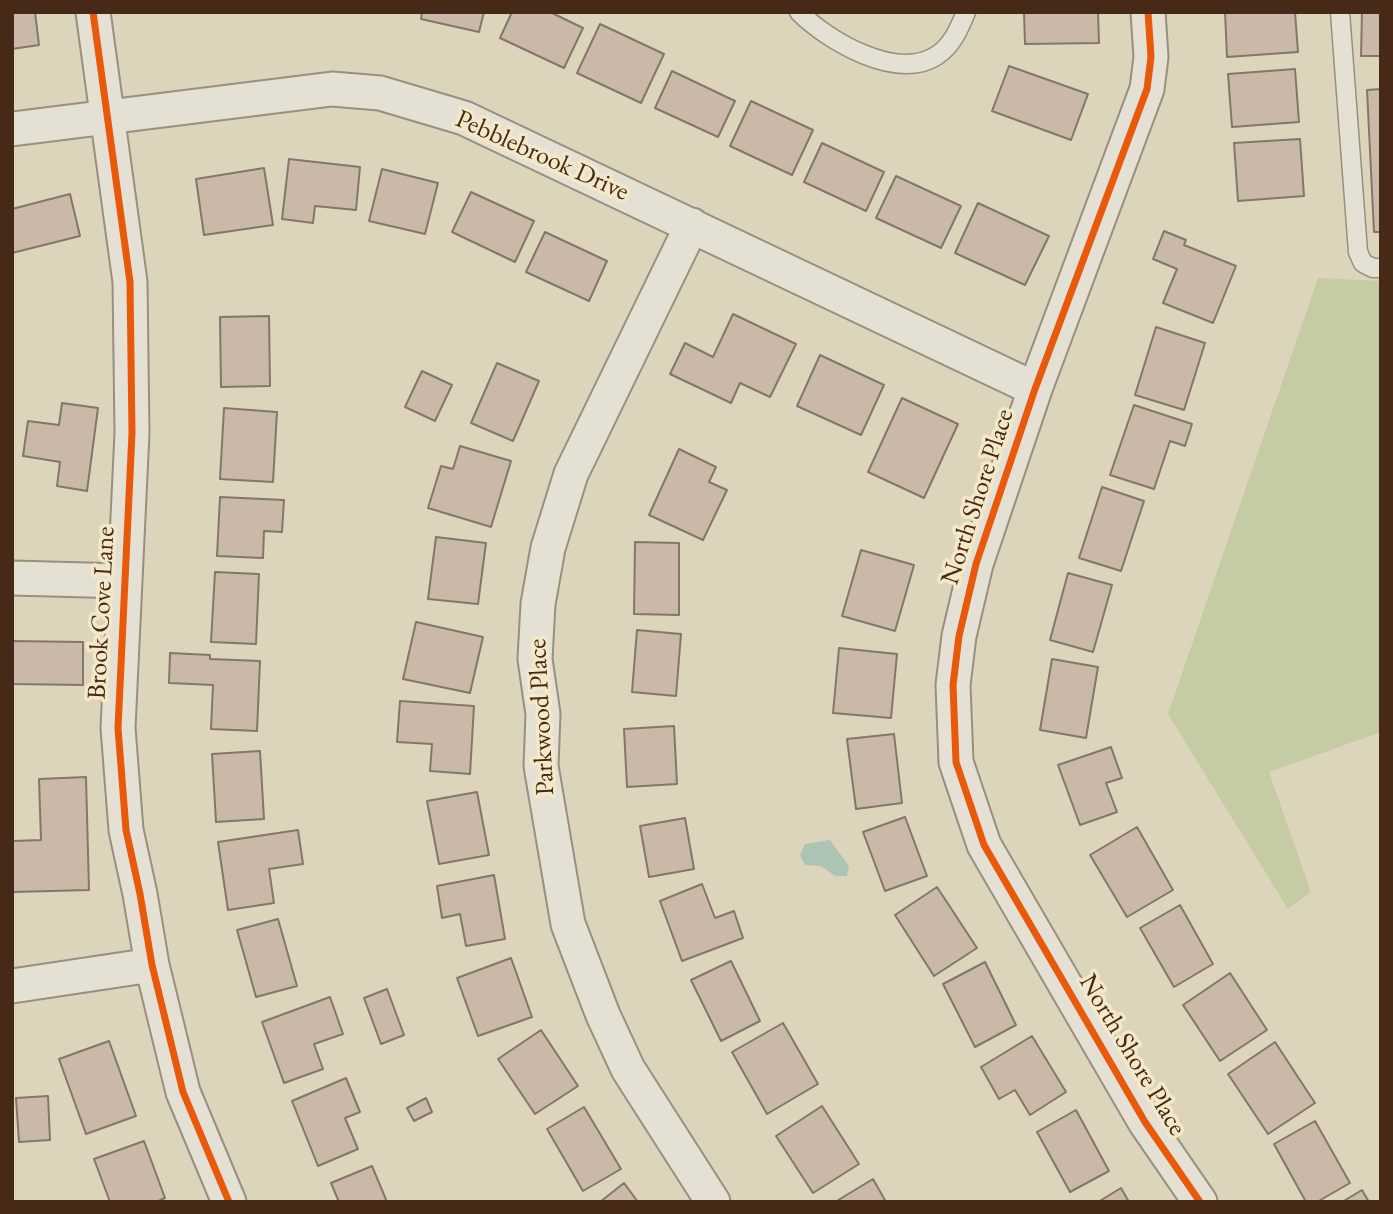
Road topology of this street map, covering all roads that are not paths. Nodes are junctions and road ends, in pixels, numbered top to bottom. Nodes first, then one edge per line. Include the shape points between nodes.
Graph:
1 (93, 12) edge
2 (799, 12) edge
3 (966, 12) edge
4 (1148, 12) edge
5 (1340, 12) edge
6 (107, 116) junction
7 (12, 129) edge
8 (692, 225) junction
9 (1381, 268) edge
10 (1035, 389) junction
11 (12, 578) edge
12 (125, 581) junction
13 (152, 965) junction
14 (12, 986) edge
15 (229, 1202) edge
16 (713, 1202) edge
17 (1200, 1202) edge

1 - 6 street, Brook Cove Lane
2 - 3 lane via 817,30 845,45 889,63 920,64 938,55 956,36
4 - 10 street, North Shore Place via 1151,57 1147,89
5 - 9 lane via 1358,252 1363,263
6 - 7 street, Pebblebrook Drive
6 - 8 street, Pebblebrook Drive via 332,89 380,93 464,118
6 - 12 street, Brook Cove Lane via 130,282 132,433
8 - 10 street, Pebblebrook Drive
8 - 16 street, Parkwood Place via 571,474 548,548 535,659 543,715 541,765 568,924 628,1069
10 - 17 street, North Shore Place via 976,564 959,636 953,685 956,762 984,845 1145,1122
11 - 12 street
12 - 13 street, Brook Cove Lane via 118,728 126,830
13 - 14 street
13 - 15 street, Brook Cove Lane via 183,1092

